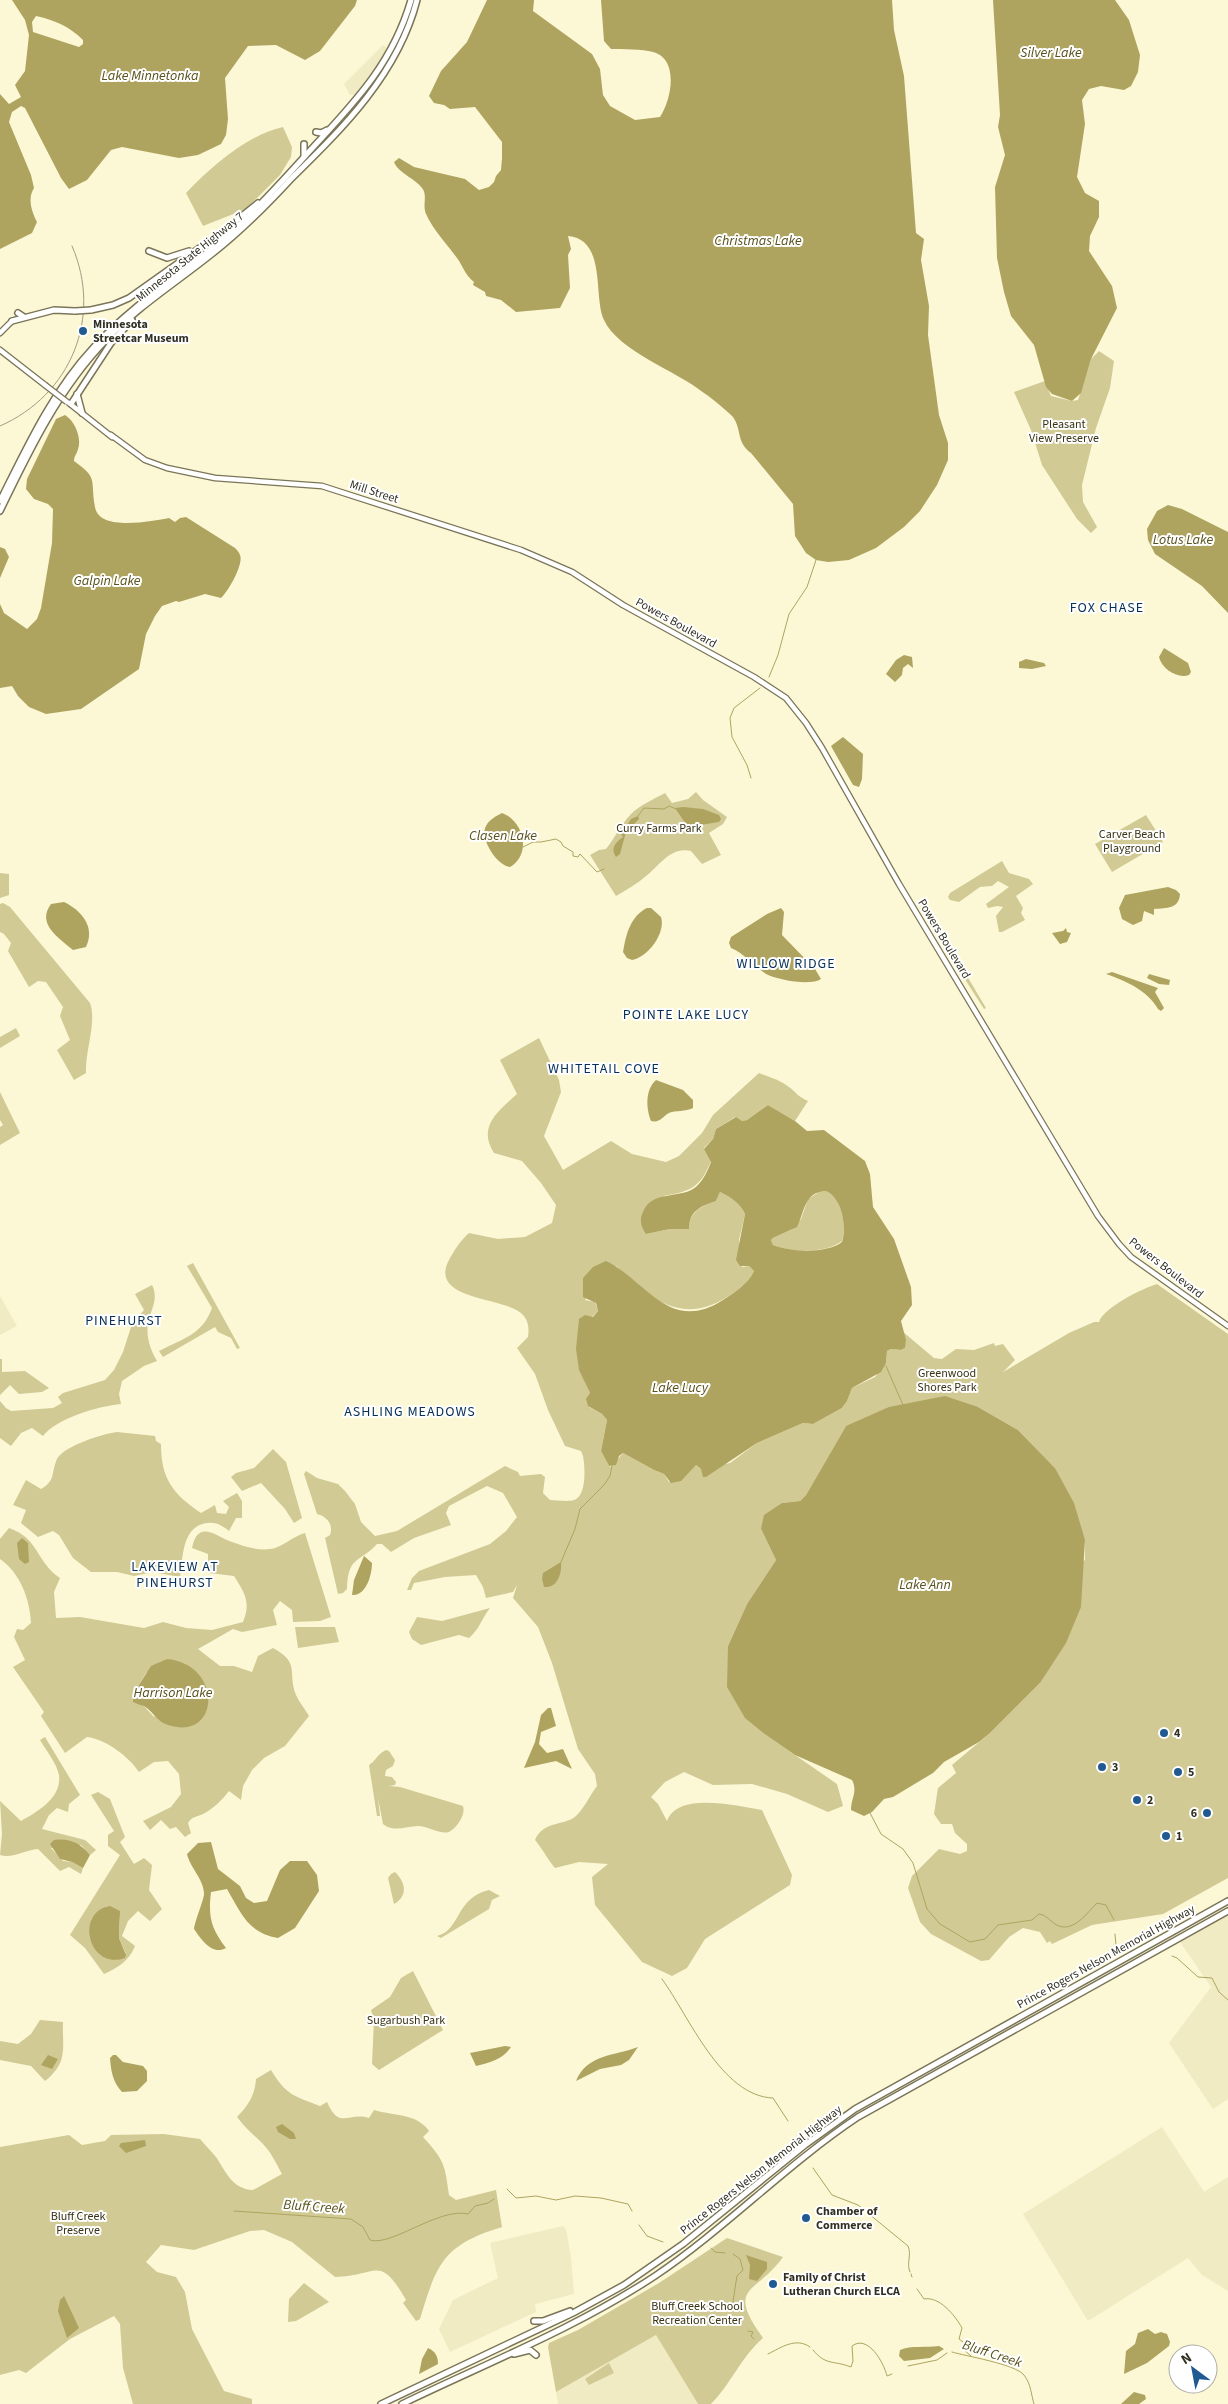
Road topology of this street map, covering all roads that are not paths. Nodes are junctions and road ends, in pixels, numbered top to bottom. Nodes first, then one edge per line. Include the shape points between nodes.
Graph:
1 (411, 0) edge
2 (416, 0) edge
3 (337, 122) junction
4 (316, 132) dead end
5 (304, 144) dead end
6 (303, 158) junction
7 (274, 190) junction
8 (222, 232) junction
9 (149, 251) dead end
10 (159, 295) junction
11 (18, 313) dead end
12 (24, 317) junction
13 (12, 321) joint
14 (1, 329) edge
15 (0, 350) edge
16 (77, 394) junction
17 (69, 403) junction
18 (82, 413) junction
19 (0, 502) edge
20 (0, 511) edge
21 (611, 598) joint
22 (1228, 1326) edge
23 (1228, 1901) edge
24 (1228, 1911) edge
25 (594, 2302) junction
26 (534, 2321) dead end
27 (536, 2355) dead end
28 (485, 2364) junction
29 (381, 2404) edge
30 (402, 2404) edge

1 - 3 main road, Minnesota State Highway 7 via 387,58 364,92
2 - 10 main road, Minnesota State Highway 7 via 392,63 358,108 253,218
3 - 4 main road via 323,132
3 - 6 main road, Minnesota State Highway 7
5 - 6 main road via 306,152
6 - 7 main road, Minnesota State Highway 7
7 - 8 main road
7 - 19 main road, Minnesota State Highway 7 via 233,231 136,307 93,347 51,404
8 - 9 main road via 176,257 167,258
8 - 12 main road, bridge via 123,301 91,310 54,310
10 - 16 main road via 111,343
10 - 20 main road, Minnesota State Highway 7 via 113,333 75,376 35,441
11 - 12 main road
12 - 13 main road
13 - 14 main road
15 - 17 main road, Mill Street, bridge
16 - 17 main road
16 - 18 main road
17 - 18 main road, Mill Street
18 - 21 main road, Mill Street via 145,460 167,468 215,478 322,486 354,495 521,550 572,572
21 - 22 main road, Powers Boulevard via 754,677 786,698 795,708 822,748 1098,1216 1132,1256
23 - 25 main road, Prince Rogers Nelson Memorial Highway via 855,2109 812,2139 676,2250
24 - 28 main road, Prince Rogers Nelson Memorial Highway via 870,2110 825,2140 697,2245 655,2275 594,2312
25 - 26 main road via 543,2321
25 - 29 main road, Prince Rogers Nelson Memorial Highway
27 - 28 main road via 527,2350
28 - 30 main road, Prince Rogers Nelson Memorial Highway

